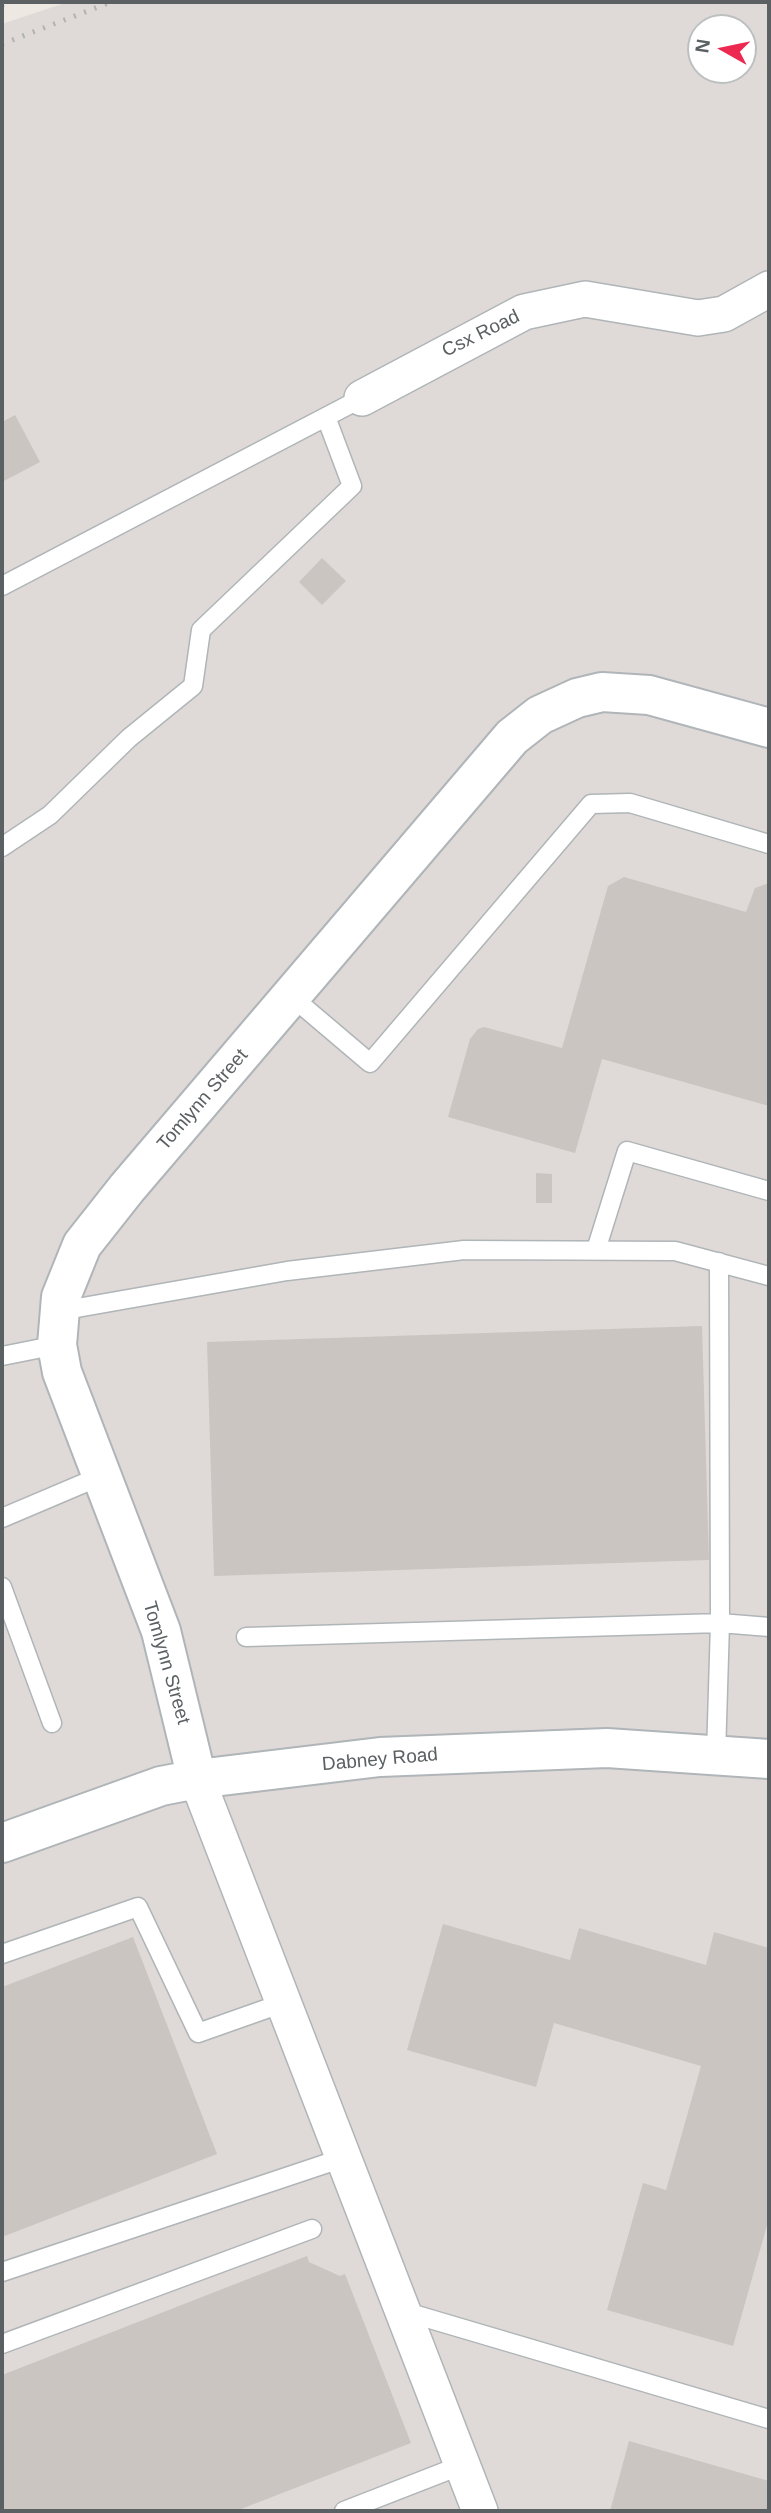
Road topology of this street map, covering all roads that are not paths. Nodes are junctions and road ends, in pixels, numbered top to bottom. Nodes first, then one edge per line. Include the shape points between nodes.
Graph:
1 (769, 289) edge
2 (362, 398) joint
3 (326, 416) junction
4 (2, 586) edge
5 (769, 728) edge
6 (769, 844) edge
7 (2, 846) edge
8 (291, 996) junction
9 (769, 1191) edge
10 (596, 1250) junction
11 (719, 1262) junction
12 (769, 1276) edge
13 (59, 1328) junction
14 (2, 1356) edge
15 (102, 1476) junction
16 (2, 1518) edge
17 (2, 1587) edge
18 (720, 1623) junction
19 (769, 1627) edge
20 (246, 1637) dead end
21 (52, 1723) dead end
22 (716, 1755) junction
23 (769, 1759) edge
24 (197, 1779) junction
25 (2, 1843) edge
26 (2, 1954) edge
27 (283, 2003) junction
28 (343, 2158) junction
29 (312, 2229) dead end
30 (2, 2272) edge
31 (402, 2311) junction
32 (2, 2344) edge
33 (769, 2419) edge
34 (462, 2465) junction
35 (344, 2511) edge
36 (480, 2511) edge

1 - 2 street, Csx Road via 724,314 698,318 585,299 524,312
2 - 3 lane
3 - 4 lane
3 - 7 lane via 352,486 201,629 193,686 129,738 50,815
5 - 8 street, Tomlynn Street via 649,695 602,692 541,715 512,737
6 - 8 lane via 630,803 591,804 370,1063
8 - 13 street, Tomlynn Street via 82,1245 61,1297
9 - 10 lane via 627,1151
10 - 11 lane via 676,1251
10 - 13 lane via 464,1250 287,1271
11 - 12 lane
11 - 18 lane
13 - 14 lane
13 - 15 street, Tomlynn Street via 62,1372
15 - 16 lane
15 - 24 street, Tomlynn Street via 161,1631
17 - 21 lane
18 - 19 lane
18 - 20 lane
18 - 22 lane
22 - 23 street, Dabney Road
22 - 24 street, Dabney Road via 607,1748 380,1757
24 - 25 street, Dabney Road via 161,1786
24 - 27 street
26 - 27 lane via 138,1907 198,2033
27 - 28 street
28 - 30 lane
28 - 31 street
29 - 32 lane
31 - 33 lane
31 - 34 street
34 - 35 lane
34 - 36 street

